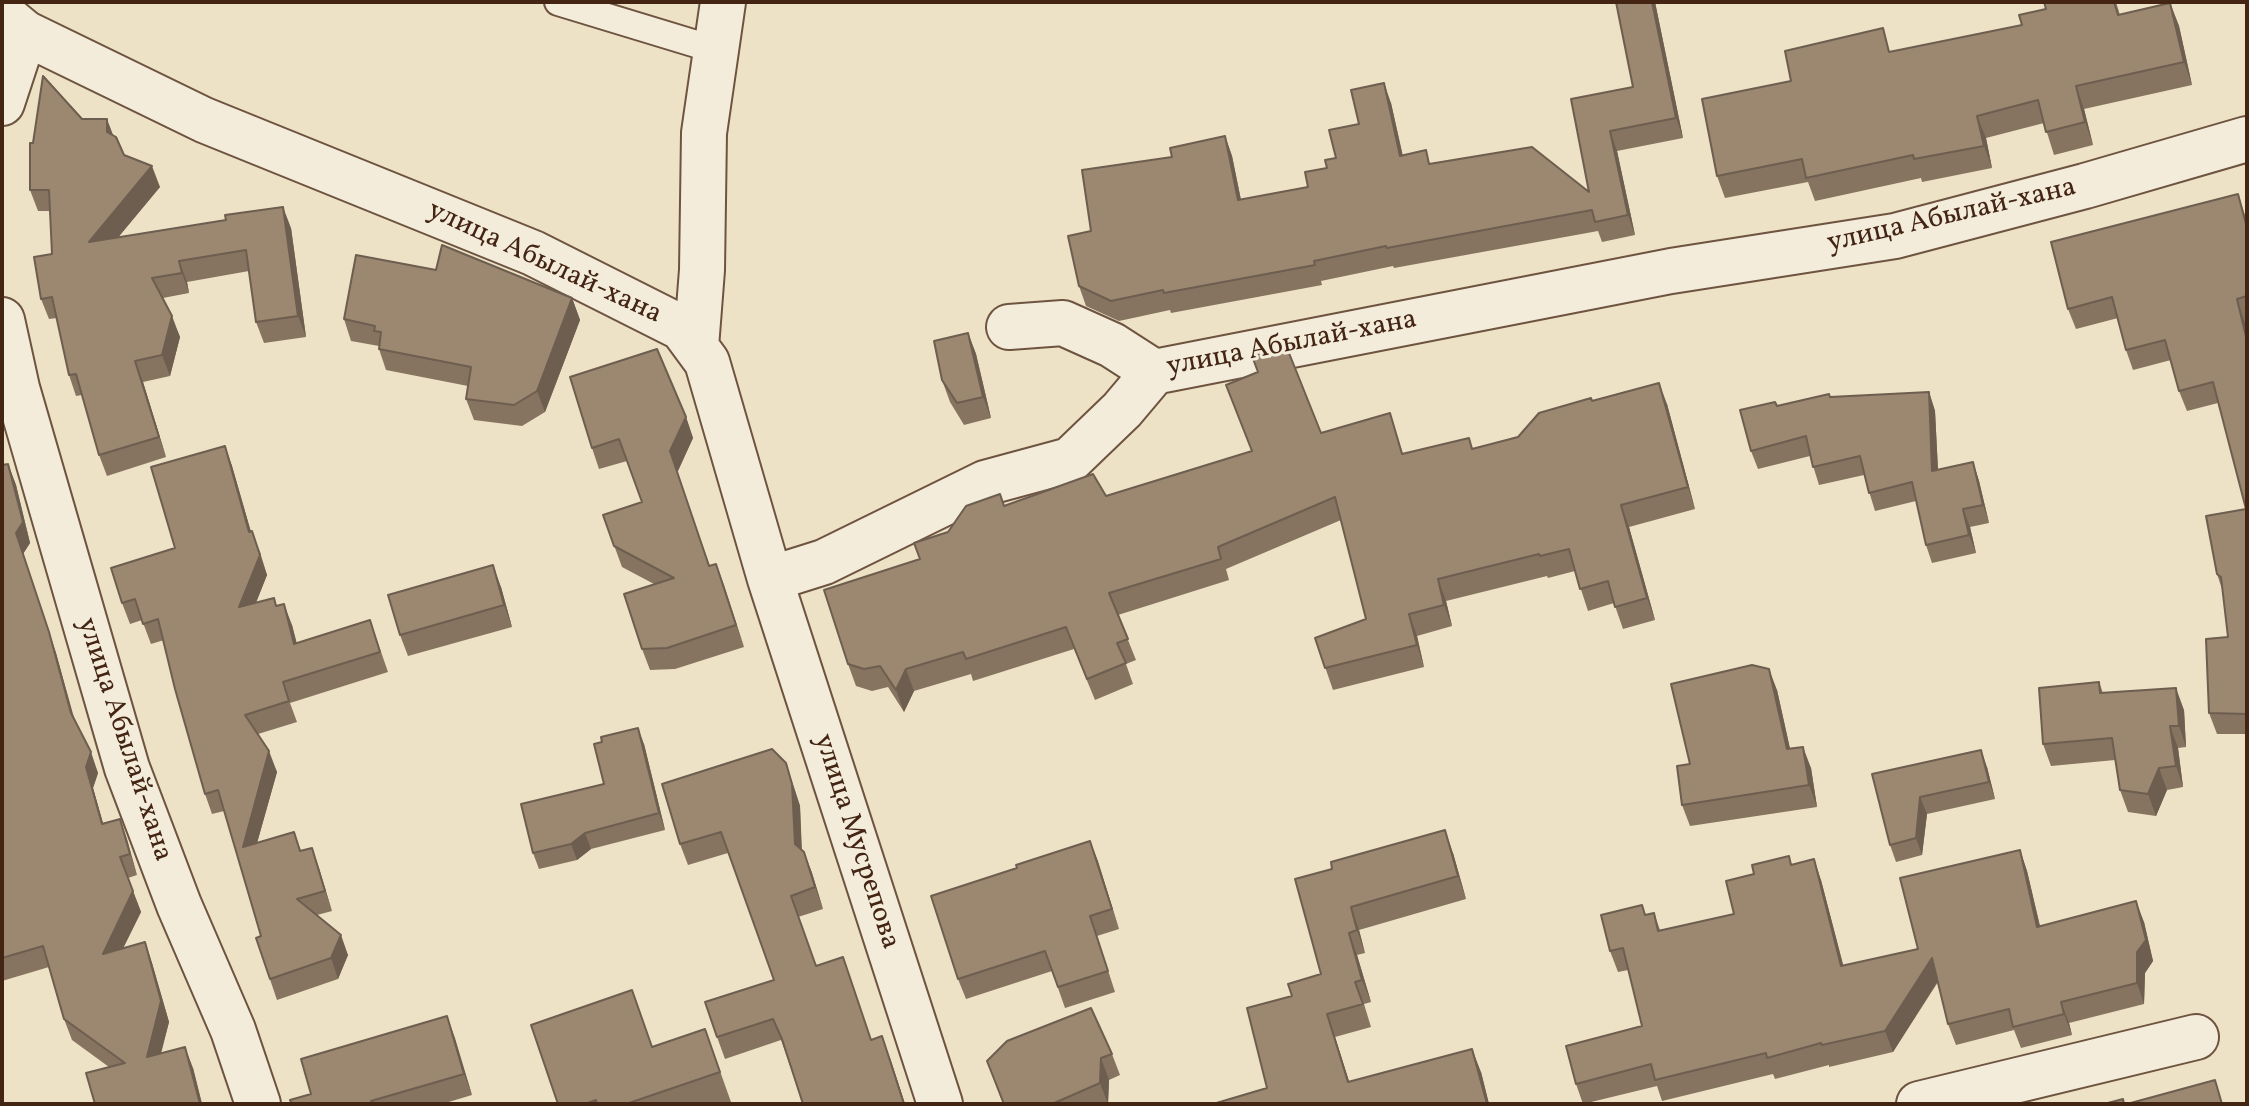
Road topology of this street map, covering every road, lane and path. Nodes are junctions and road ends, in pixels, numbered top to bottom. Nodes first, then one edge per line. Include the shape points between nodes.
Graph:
1 (558, 2) edge
2 (723, 2) edge
3 (628, 12) edge
4 (14, 23) edge
5 (716, 50) junction
6 (2, 103) edge
7 (2247, 139) edge
8 (2, 320) edge
9 (1009, 327) dead end
10 (696, 347) junction
11 (1154, 372) junction
12 (770, 579) junction
13 (2196, 1037) dead end
14 (258, 1104) edge
15 (940, 1104) edge
16 (1919, 1104) edge

1 - 3 lane
2 - 5 street
3 - 5 lane
4 - 6 street, улица Абылай-хана
4 - 10 street, улица Абылай-хана via 204,120 533,253 682,328
5 - 10 street via 704,133
7 - 11 street, улица Абылай-хана via 1895,236 1671,271
8 - 14 street, улица Абылай-хана via 127,768
9 - 11 street via 1063,323
10 - 12 street, улица Абылай-хана via 707,362
11 - 12 street, улица Абылай-хана via 1070,460 985,483 824,562
12 - 15 street, улица Мусрепова
13 - 16 street

